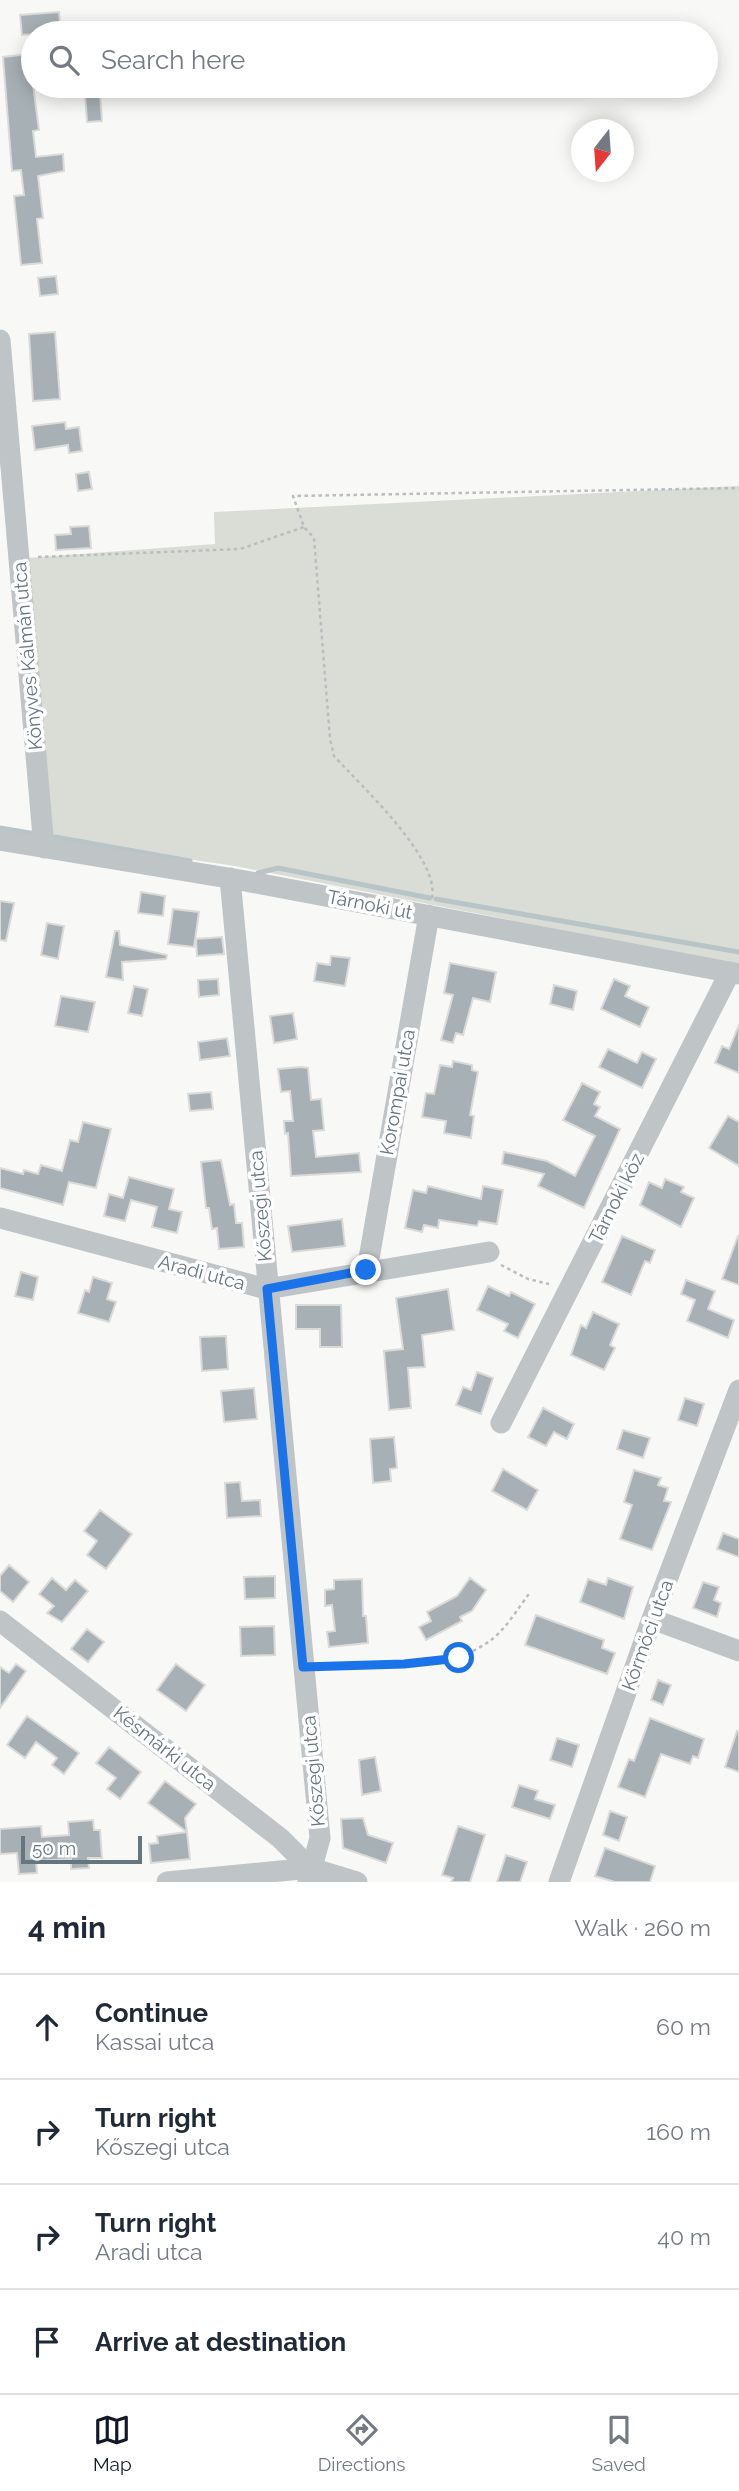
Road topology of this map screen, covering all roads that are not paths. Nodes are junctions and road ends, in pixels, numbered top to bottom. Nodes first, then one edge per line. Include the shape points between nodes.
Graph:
1 (0, 340) edge
2 (0, 840) edge
3 (44, 848) junction
4 (230, 878) junction
5 (429, 915) junction
6 (734, 973) edge
7 (0, 1218) edge
8 (489, 1252) road end
9 (366, 1270) junction
10 (267, 1289) junction
11 (739, 1390) edge
12 (501, 1423) dead end
13 (652, 1619) junction
14 (0, 1621) edge
15 (739, 1651) edge
16 (314, 1877) edge
17 (167, 1882) edge
18 (357, 1882) edge
19 (559, 1882) edge

1 - 3 street, Könyves Kálmán utca
2 - 3 street, Tárnoki út
3 - 4 street, Tárnoki út
4 - 5 street, Tárnoki út
4 - 10 street, Kőszegi utca
5 - 6 street, Tárnoki út
5 - 9 street, Korompai utca
6 - 12 street, Tárnoki köz
7 - 10 street, Aradi utca
8 - 9 street, Aradi utca
9 - 10 street, Aradi utca
10 - 16 street, Kőszegi utca via 320,1838
11 - 13 street, Körmöci utca
13 - 15 street
13 - 19 street, Körmöci utca
14 - 16 street, Késmárki utca via 280,1838
16 - 17 street
16 - 18 street

